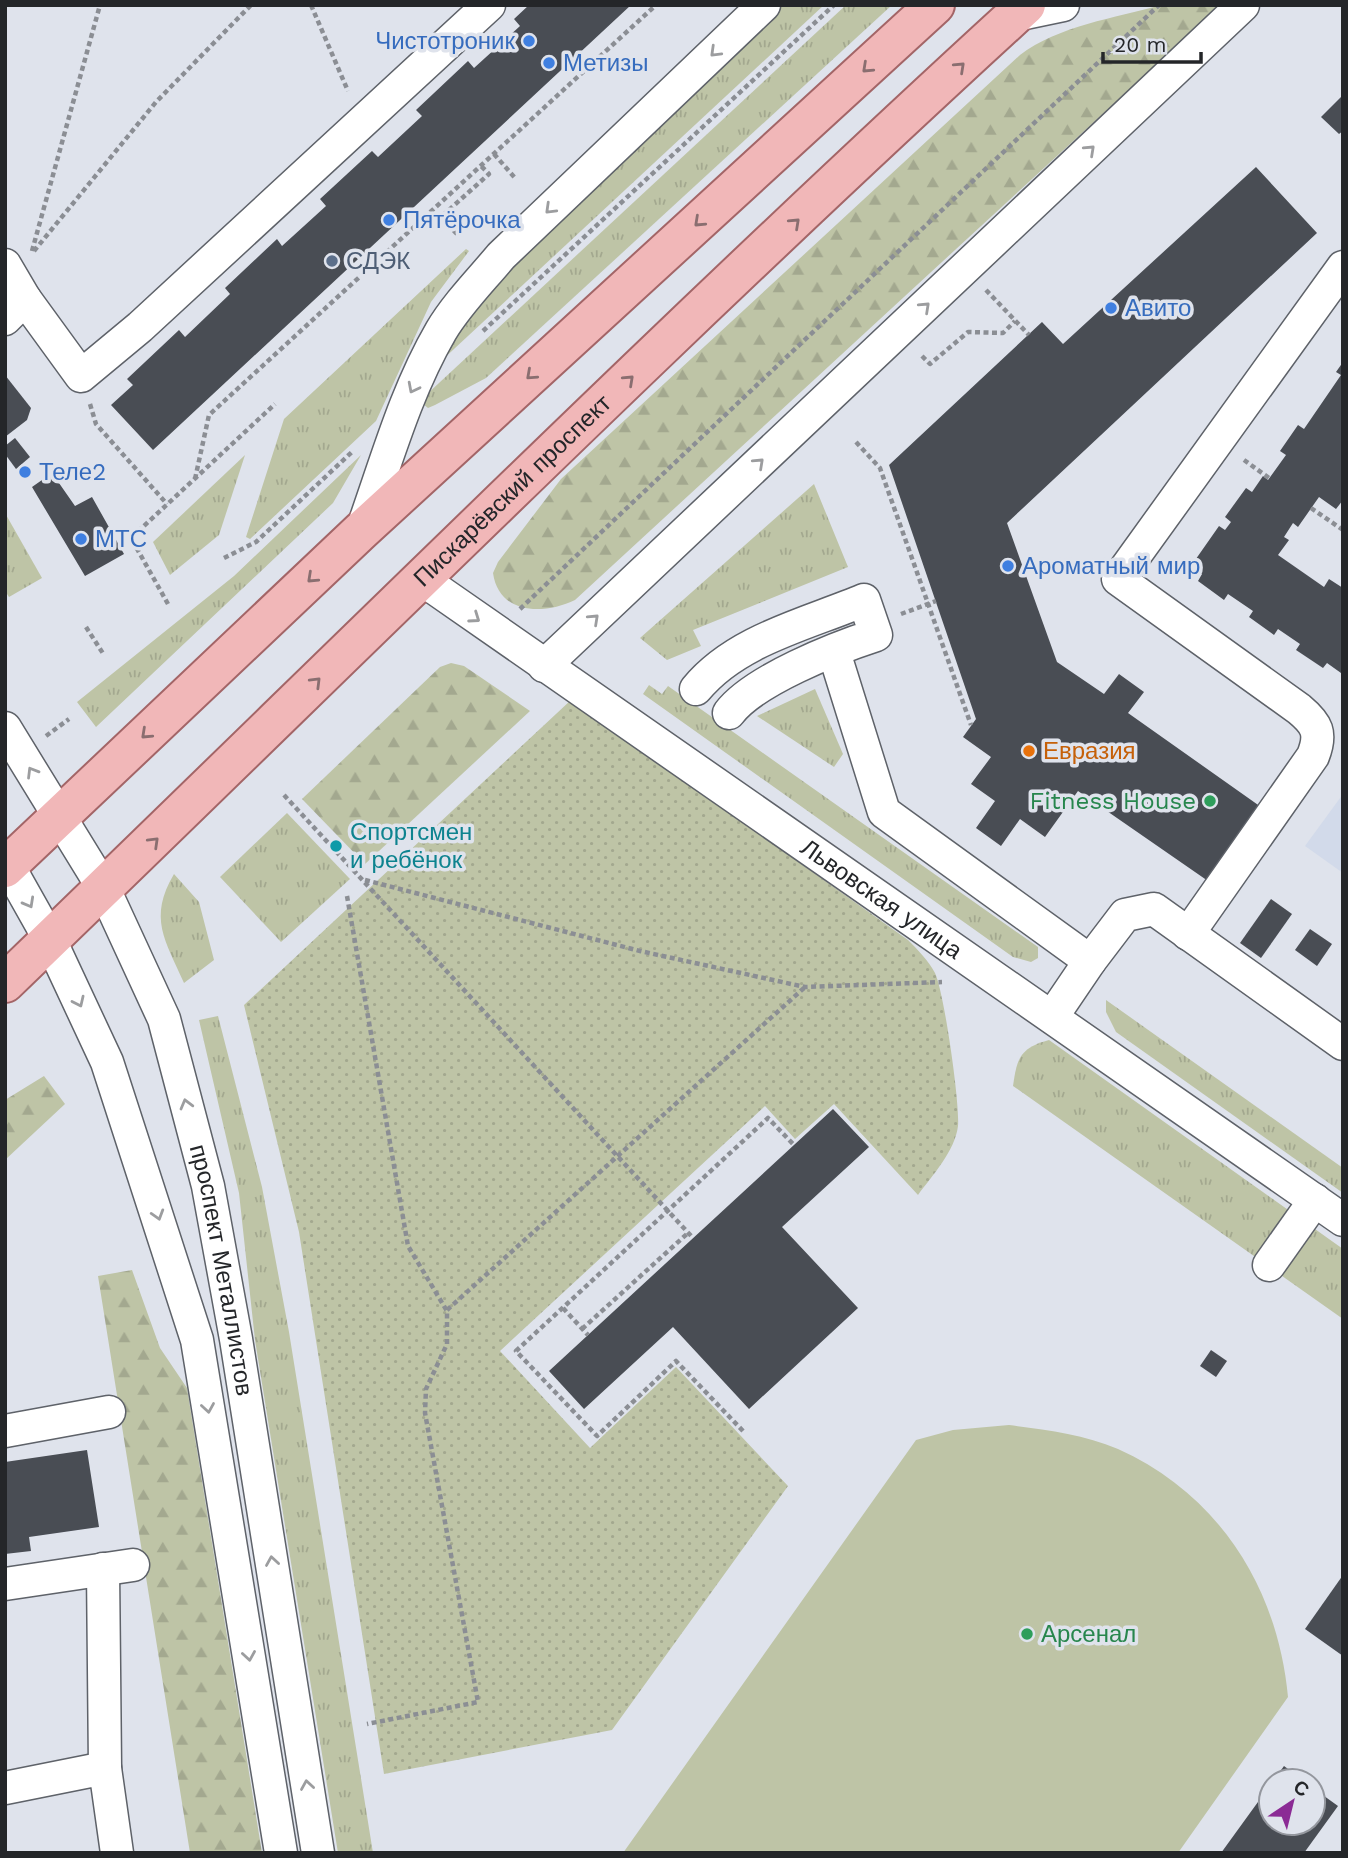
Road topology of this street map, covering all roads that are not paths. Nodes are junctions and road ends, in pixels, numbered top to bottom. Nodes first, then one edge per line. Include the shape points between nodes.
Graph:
1 (489, 5) edge
2 (764, 5) edge
3 (935, 5) edge
4 (1063, 5) edge
5 (1243, 5) edge
6 (1021, 10) edge
7 (5, 265) edge
8 (1343, 267) edge
9 (15, 309) edge
10 (361, 531) junction
11 (420, 578) junction
12 (834, 652) junction
13 (544, 666) junction
14 (696, 689) dead end
15 (729, 713) dead end
16 (5, 728) edge
17 (59, 817) junction
18 (6, 864) edge
19 (104, 889) junction
20 (1188, 933) junction
21 (50, 940) junction
22 (1090, 961) junction
23 (5, 984) edge
24 (1052, 1017) junction
25 (1343, 1044) edge
26 (1315, 1200) junction
27 (1343, 1220) edge
28 (1269, 1265) dead end
29 (109, 1412) dead end
30 (5, 1431) edge
31 (5, 1584) edge
32 (104, 1768) junction
33 (5, 1788) edge
34 (117, 1853) edge
35 (281, 1853) edge
36 (318, 1853) edge

1 - 9 street via 81,376
2 -> 10 street via 501,256 465,299 442,330 405,402
3 -> 10 main road
4 - 6 street
13 -> 5 street
11 -> 6 main road, Пискарёвский проспект
7 - 9 street
8 - 20 street via 1118,579 1299,709 1315,723 1320,740
10 -> 17 main road
11 -> 13 street, Львовская улица
19 -> 11 main road, Пискарёвский проспект
12 - 14 street via 876,635 864,600 731,655
12 - 15 street via 751,690
12 - 22 street via 884,812
13 - 24 street, Львовская улица
17 -> 16 street, проспект Металлистов
17 - 18 main road
17 - 19 street, проспект Металлистов
18 -> 21 street, проспект Металлистов
19 - 21 main road, Пискарёвский проспект
36 -> 19 street, проспект Металлистов via 239,1352 208,1186 163,1019
20 - 22 street via 1154,909 1125,915
20 - 25 street
21 - 23 main road, Пискарёвский проспект
21 -> 35 street, проспект Металлистов via 107,1062 197,1340
22 - 24 street
24 - 26 street, Львовская улица
26 - 27 street, Львовская улица
26 - 28 street
29 - 30 street
31 - 32 street via 118,1567
32 - 33 street
32 - 34 street

